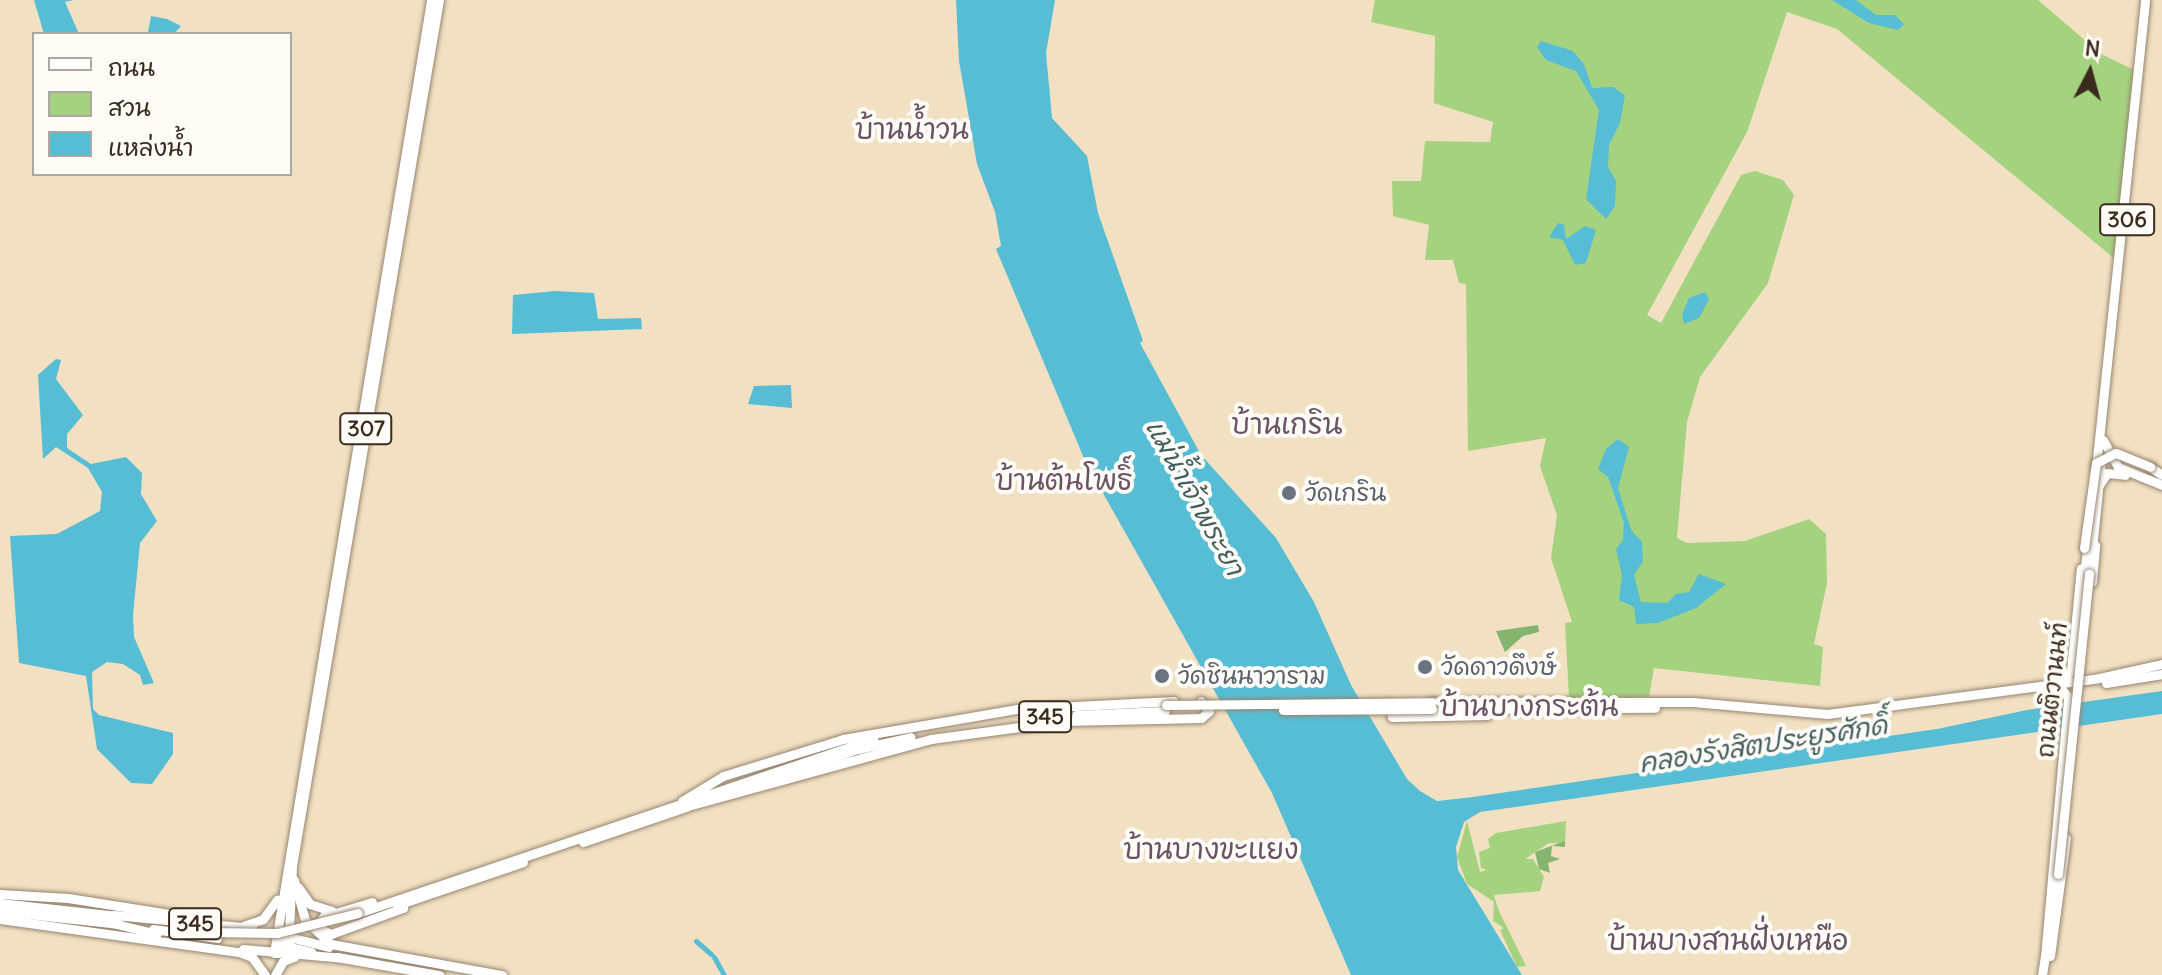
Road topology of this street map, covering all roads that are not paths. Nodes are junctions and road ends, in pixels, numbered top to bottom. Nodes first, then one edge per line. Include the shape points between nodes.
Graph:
1 (431, 0) edge
2 (439, 0) edge
3 (2148, 0) edge
4 (393, 249) junction
5 (2112, 336) junction
6 (2100, 426) junction
7 (2103, 440) junction
8 (2114, 467) junction
9 (2162, 475) edge
10 (2162, 487) edge
11 (2098, 492) junction
12 (342, 548) junction
13 (2087, 574) junction
14 (2079, 652) junction
15 (2162, 669) edge
16 (2097, 682) junction
17 (2059, 684) junction
18 (1063, 705) junction
19 (1582, 706) junction
20 (1096, 711) junction
21 (1064, 721) junction
22 (913, 728) junction
23 (925, 734) junction
24 (941, 737) junction
25 (2072, 737) junction
26 (872, 743) junction
27 (698, 798) junction
28 (583, 838) junction
29 (295, 859) junction
30 (294, 880) junction
31 (447, 882) junction
32 (283, 892) junction
33 (439, 892) junction
34 (0, 894) edge
35 (0, 903) edge
36 (289, 903) junction
37 (42, 910) junction
38 (342, 910) junction
39 (363, 914) junction
40 (84, 915) junction
41 (1, 917) edge
42 (113, 919) junction
43 (349, 926) junction
44 (251, 927) junction
45 (280, 937) junction
46 (187, 940) junction
47 (216, 944) junction
48 (238, 949) junction
49 (360, 952) junction
50 (337, 954) junction
51 (2048, 956) junction
52 (301, 957) junction
53 (265, 975) edge
54 (275, 975) edge
55 (439, 975) edge
56 (502, 975) edge
57 (2042, 975) edge
58 (2049, 975) edge

1 - 4 main road, 307
2 - 4 main road, 307
3 - 5 main road, ถนนติวานนท์ / 306
4 - 12 main road, 307
5 - 6 main road, ถนนติวานนท์ / 306
5 - 7 main road, ถนนติวานนท์ / 306
6 - 13 main road, ถนนติวานนท์ / 306
6 - 14 main road, ถนนติวานนท์ / 306 via 2090,469
7 - 8 main road
7 - 11 main road, ถนนติวานนท์ / 306
8 - 10 main road
8 - 11 main road
9 - 13 main road, bridge via 2116,453 2096,463 2084,548
11 - 13 main road, ถนนติวานนท์ / 306
11 - 14 main road, ถนนติวานนท์ / 306
12 - 29 main road, 307
12 - 32 main road, 307
13 - 51 main road, ถนนติวานนท์ / 306, bridge
14 - 16 main road, ถนนติวานนท์ via 2084,673
14 - 17 main road, ถนนติวานนท์ / 306 via 2070,675
15 - 16 main road
16 - 17 main road, 345
16 - 25 main road, ถนนติวานนท์ / 306, bridge via 2080,698
17 - 19 main road, 345 via 1833,719
17 - 25 main road, ถนนติวานนท์ / 306 via 2066,690 2065,730
18 - 20 main road
18 - 21 main road via 1202,701 1209,711 1201,718
18 - 22 main road
19 - 19 main road via 1392,717 1387,708 1394,700
19 - 20 main road, 345, bridge
20 - 21 main road
20 - 22 main road, 345
20 - 23 main road, 345
21 - 24 main road
22 - 26 main road, 345
23 - 24 main road
23 - 26 main road, 345
24 - 26 main road
25 - 51 main road, ถนนติวานนท์ / 306
26 - 27 main road, 345
26 - 27 main road via 812,746
27 - 28 main road, 345
28 - 31 main road, 345
28 - 33 main road, 345
29 - 30 main road
29 - 36 main road, 307
30 - 38 main road via 315,907
30 - 49 main road via 301,912 316,935
31 - 38 main road
31 - 39 main road, 345
32 - 44 main road via 270,914
32 - 45 main road, 307
33 - 39 main road, 345
33 - 43 main road
34 - 37 main road
35 - 37 main road
36 - 45 main road, 307
36 - 45 main road
37 - 40 main road
37 - 40 main road
37 - 41 main road
37 - 44 main road
37 - 47 main road
38 - 43 main road via 319,920 317,927 327,935
39 - 42 main road, 345, bridge via 277,933 207,932
39 - 47 main road, 345, bridge via 292,936
40 - 42 main road, 345
42 - 44 main road, 345
42 - 46 main road, 345
42 - 47 main road, 345
43 - 49 main road via 340,941
44 - 45 main road
44 - 48 main road via 260,942
45 - 48 main road, 345 via 258,950
45 - 50 main road
45 - 50 main road via 294,948
45 - 52 main road
46 - 47 main road
46 - 48 main road, 345
47 - 48 main road
48 - 53 main road
49 - 50 main road
49 - 56 main road
50 - 52 main road
50 - 55 main road
51 - 57 main road, ถนนติวานนท์ / 306
51 - 58 main road, ถนนติวานนท์ / 306
52 - 54 main road via 283,961

